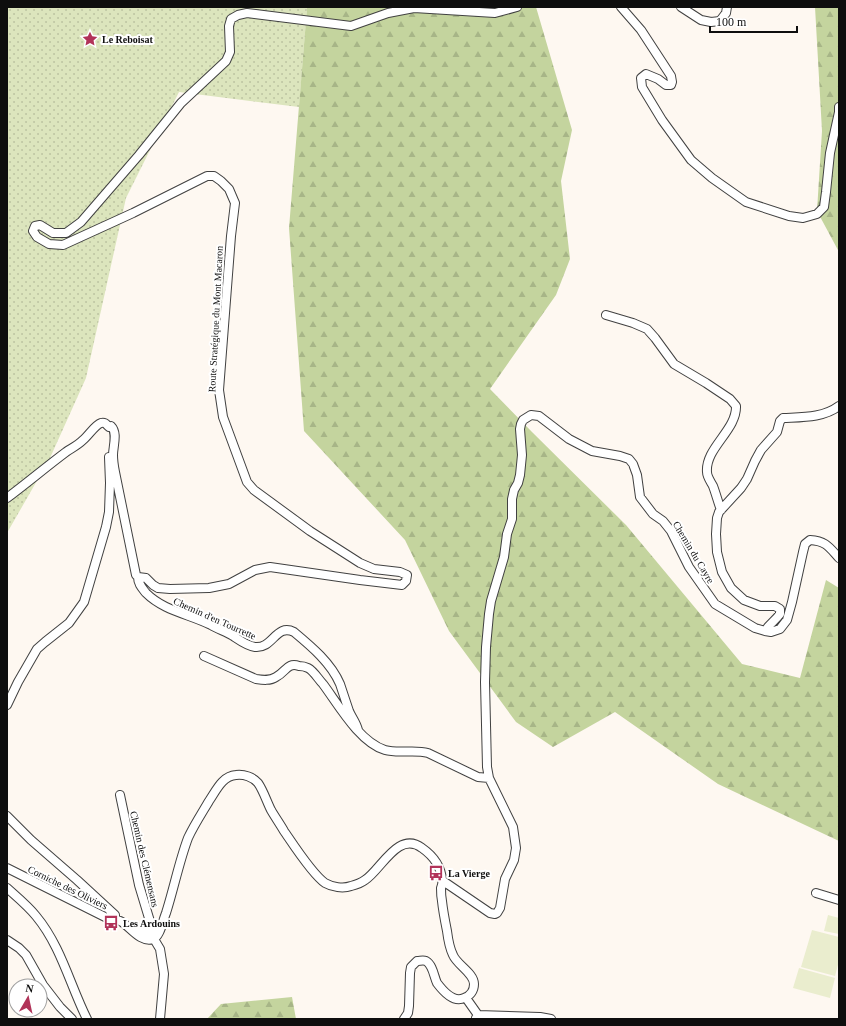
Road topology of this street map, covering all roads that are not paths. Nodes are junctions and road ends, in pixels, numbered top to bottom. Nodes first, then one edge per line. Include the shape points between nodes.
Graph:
1 (517, 7) edge
2 (621, 7) edge
3 (681, 7) edge
4 (728, 7) edge
5 (839, 107) edge
6 (606, 315) dead end
7 (839, 406) edge
8 (109, 427) junction
9 (7, 498) edge
10 (721, 510) junction
11 (839, 558) edge
12 (138, 577) junction
13 (765, 631) junction
14 (204, 656) dead end
15 (7, 705) edge
16 (358, 730) junction
17 (489, 778) junction
18 (120, 795) dead end
19 (7, 816) edge
20 (7, 868) edge
21 (443, 881) junction
22 (7, 888) edge
23 (816, 893) dead end
24 (839, 900) edge
25 (115, 919) junction
26 (134, 932) junction
27 (154, 939) junction
28 (7, 940) edge
29 (466, 998) junction
30 (477, 1017) edge
31 (72, 1019) edge
32 (87, 1019) edge
33 (160, 1019) edge
34 (404, 1019) edge
35 (551, 1019) edge

1 - 12 street, Route Stratégique du Mont Macaron via 495,13 414,8 388,13 351,26 247,13 238,15 231,19 228,26 230,52 226,61 180,103 81,222 66,233 53,233 40,225 35,226 33,231 37,237 49,244 63,245 207,176 221,180 229,189 235,203 230,236 220,390 223,417 247,482 254,490 310,531 360,563 374,569 407,575 402,585 270,567 255,570 229,584 209,588 170,589 158,588 146,578
2 - 5 street via 641,30 671,76 671,85 646,74 641,78 642,87 662,120 691,160 746,202 803,218 817,214 824,207 830,153
3 - 4 street via 701,20 711,22 720,21
6 - 10 street via 633,322 646,329 674,364 730,399 736,406 734,420 708,461 706,473
7 - 10 street via 811,417 783,418 777,432 761,450 741,488
8 - 9 street via 106,423 99,424 80,443
8 - 12 street via 114,430 115,472
8 - 15 street via 109,512 84,602 69,623 37,649
10 - 13 street via 717,518 717,552 722,572 731,588 744,600 780,609 780,614
11 - 13 street via 824,543 810,540 805,544 787,620 780,629
12 - 16 street, Chemin d'en Tourrette via 142,588 159,604 253,647 266,644 283,631 294,632 331,668
13 - 17 street, Chemin du Cayre via 716,604 689,567 671,531 640,497 637,475 629,459 592,451 569,439 539,416 531,415 521,424 522,464 512,499 512,519 489,614 485,682
14 - 16 street via 264,681 276,677 290,665 308,668
16 - 17 street via 372,743 385,750 422,751 478,777
17 - 21 street via 513,828 516,848 514,860 505,879 500,908 495,914 490,912
18 - 26 street, Chemin des Clémensans via 139,885 152,928 152,932 149,933 138,930
19 - 25 street via 115,915
20 - 25 street, Corniche des Oliviers via 105,917
21 - 27 street via 432,856 418,845 405,844 386,857 366,880 344,888 330,885 316,874 295,848 254,779 243,775 230,776 216,791 189,836 169,904
21 - 29 street via 441,893 450,947 458,963 471,976 474,985 471,995
22 - 32 street via 36,915 56,946
23 - 24 street
25 - 26 street, Corniche des Oliviers
26 - 27 street, Corniche des Oliviers via 146,939
27 - 33 street via 160,950 164,974
28 - 31 street via 26,955 43,985
29 - 30 street
29 - 34 street via 452,998 437,982 430,965 422,960 417,961 411,967 409,1006
30 - 35 street

